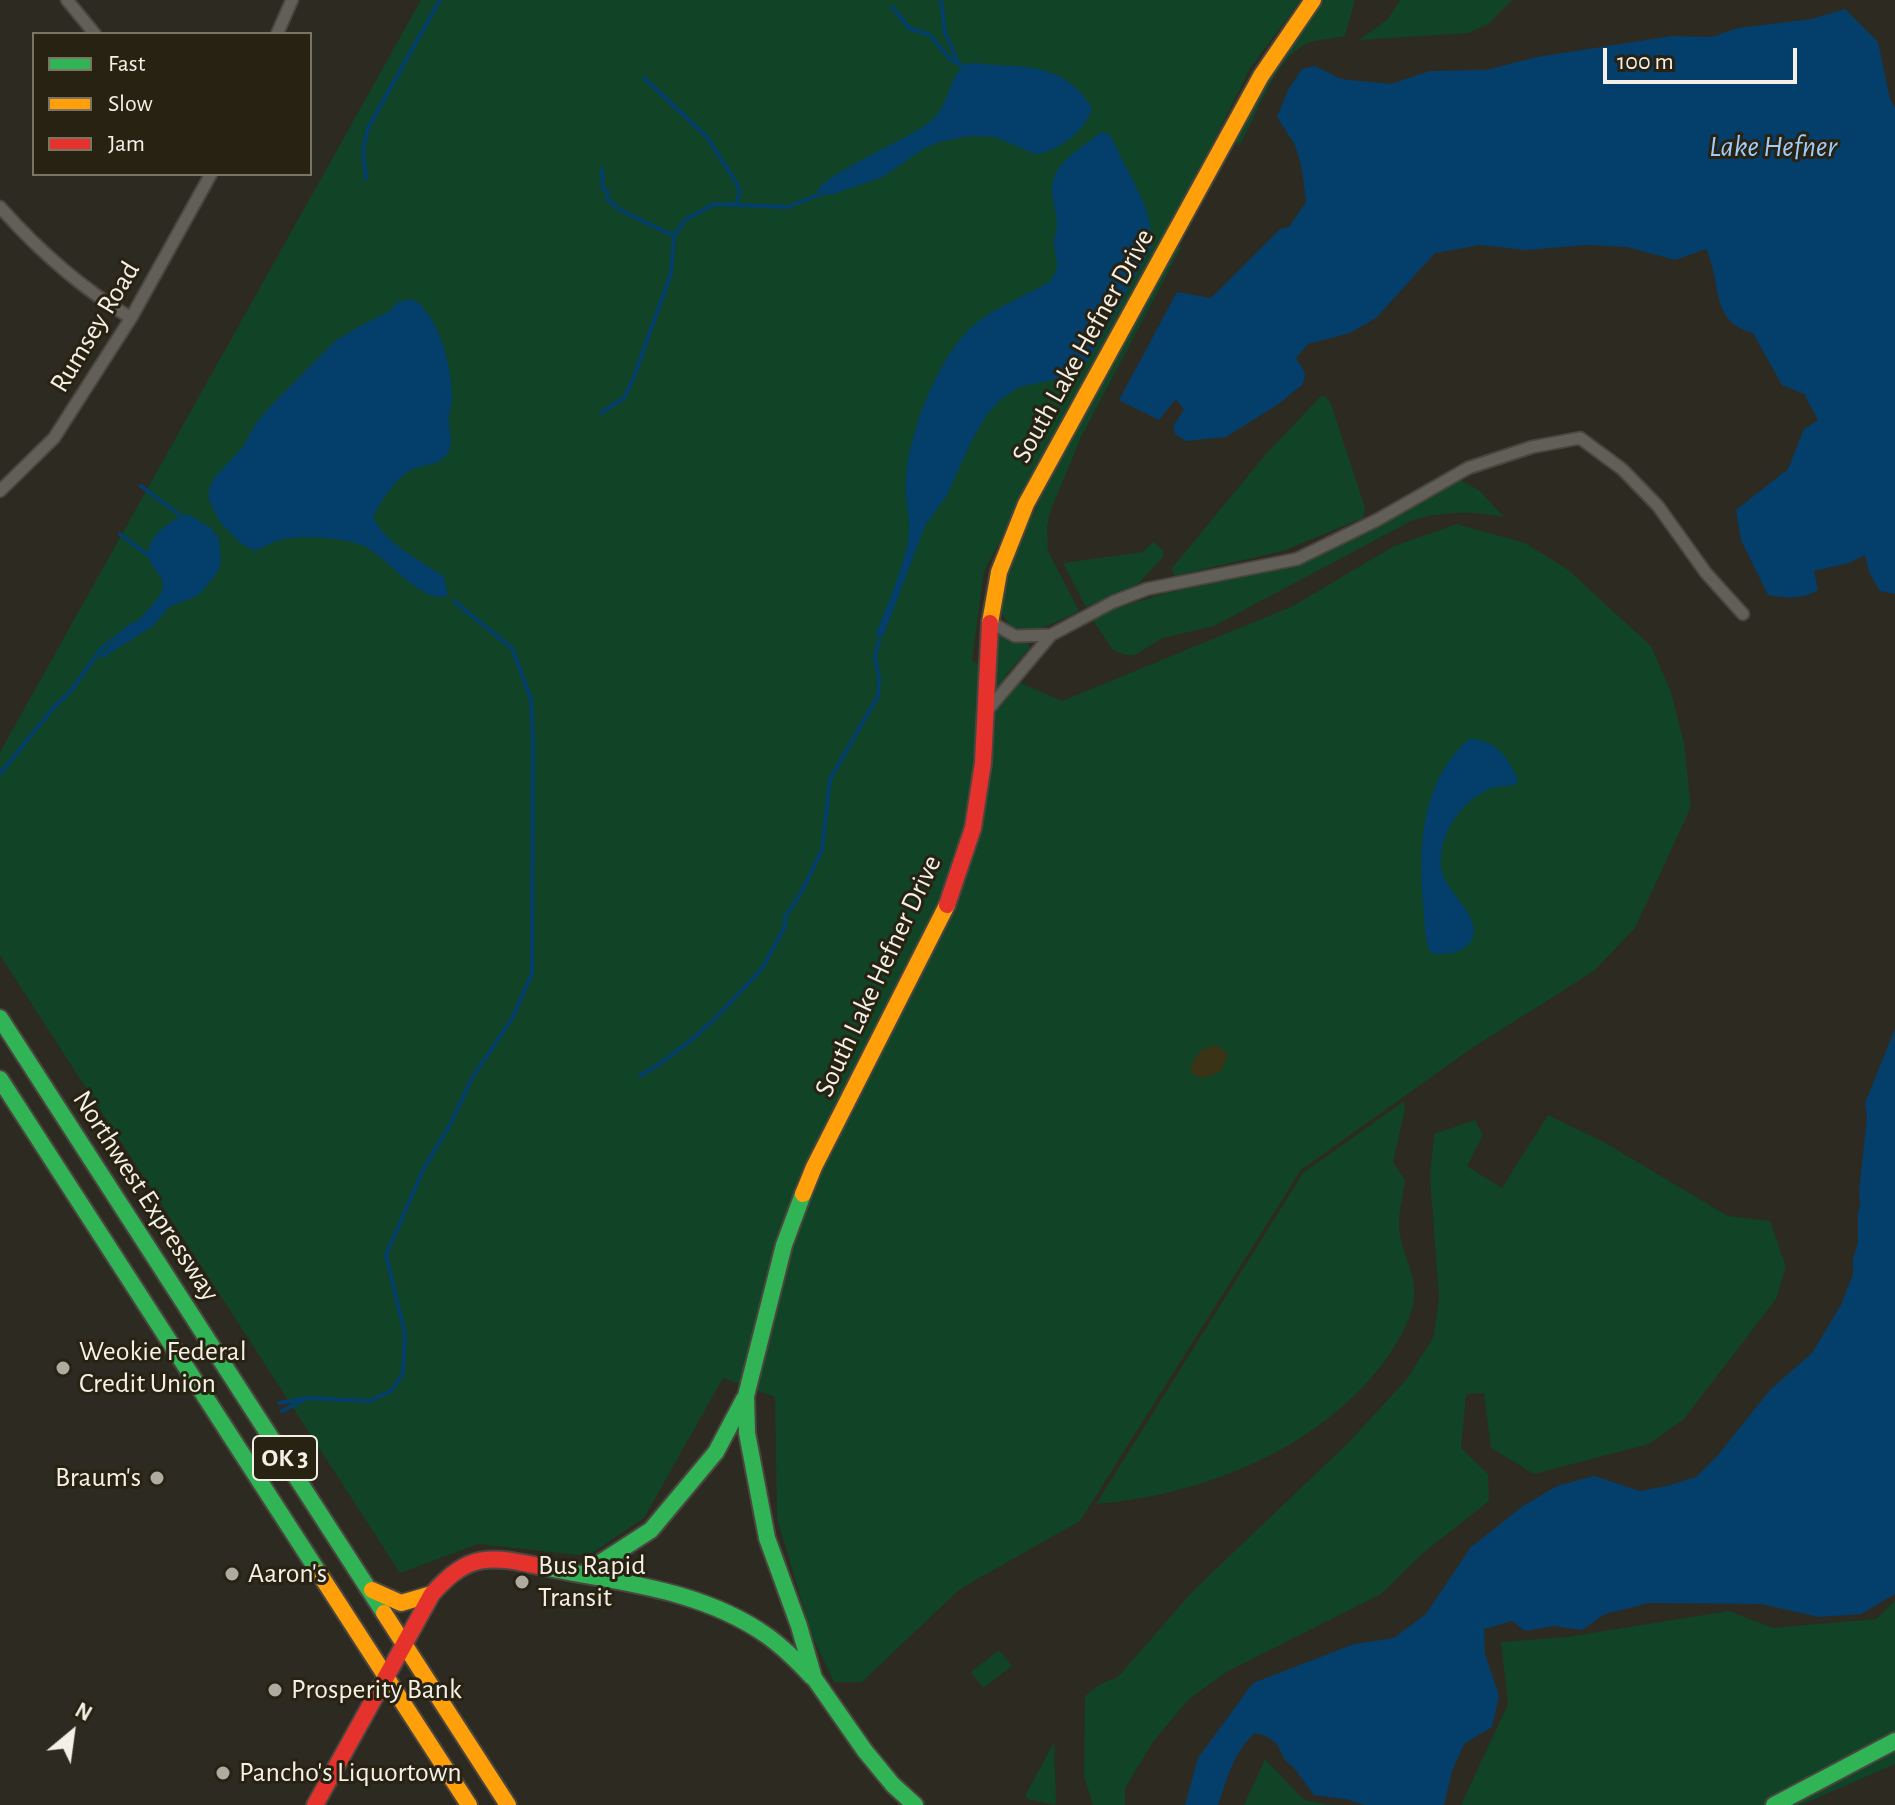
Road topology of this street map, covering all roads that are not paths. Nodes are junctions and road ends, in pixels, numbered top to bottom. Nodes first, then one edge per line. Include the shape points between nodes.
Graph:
1 (67, 0) edge
2 (292, 0) edge
3 (1313, 0) edge
4 (93, 32) edge
5 (278, 32) edge
6 (210, 176) edge
7 (0, 207) edge
8 (131, 318) junction
9 (0, 491) edge
10 (1743, 614) dead end
11 (990, 622) junction
12 (1051, 635) junction
13 (983, 715) junction
14 (0, 1018) edge
15 (0, 1079) edge
16 (149, 1248) junction
17 (121, 1265) junction
18 (746, 1396) junction
19 (583, 1574) junction
20 (369, 1588) junction
21 (432, 1594) junction
22 (405, 1644) junction
23 (387, 1678) junction
24 (814, 1678) junction
25 (1895, 1741) edge
26 (315, 1805) edge
27 (469, 1805) edge
28 (508, 1805) edge
29 (915, 1805) edge
30 (1774, 1805) edge

1 - 4 street
2 - 5 street
3 - 11 main road, South Lake Hefner Drive via 1261,76 1026,504 999,572
6 - 8 street, Rumsey Road
7 - 8 street via 47,256
8 - 9 street, Rumsey Road via 54,438
10 - 12 street via 1658,506 1622,469 1580,438 1468,468 1297,559 1147,589
11 - 12 street via 1015,636
11 - 13 main road, South Lake Hefner Drive
12 - 13 street
13 - 18 main road, South Lake Hefner Drive via 983,763 973,828 948,903 814,1167 784,1245
14 - 16 main road, Northwest Expressway / OK 3
15 - 17 main road, Northwest Expressway / OK 3
16 - 17 main road
16 - 20 main road, Northwest Expressway / OK 3
17 - 23 main road, Northwest Expressway / OK 3
18 - 19 main road via 716,1452 651,1530
18 - 24 main road, South Lake Hefner Drive via 749,1446 767,1538
19 - 21 main road via 478,1560 451,1572
19 - 24 main road via 662,1590 716,1608 768,1636
20 - 21 main road via 401,1603
20 - 22 main road, Northwest Expressway / OK 3
21 - 22 main road
22 - 23 main road
22 - 28 main road, Northwest Expressway / OK 3
23 - 26 main road
23 - 27 main road, Northwest Expressway / OK 3
24 - 29 main road, South Lake Hefner Drive via 865,1751
25 - 30 main road

